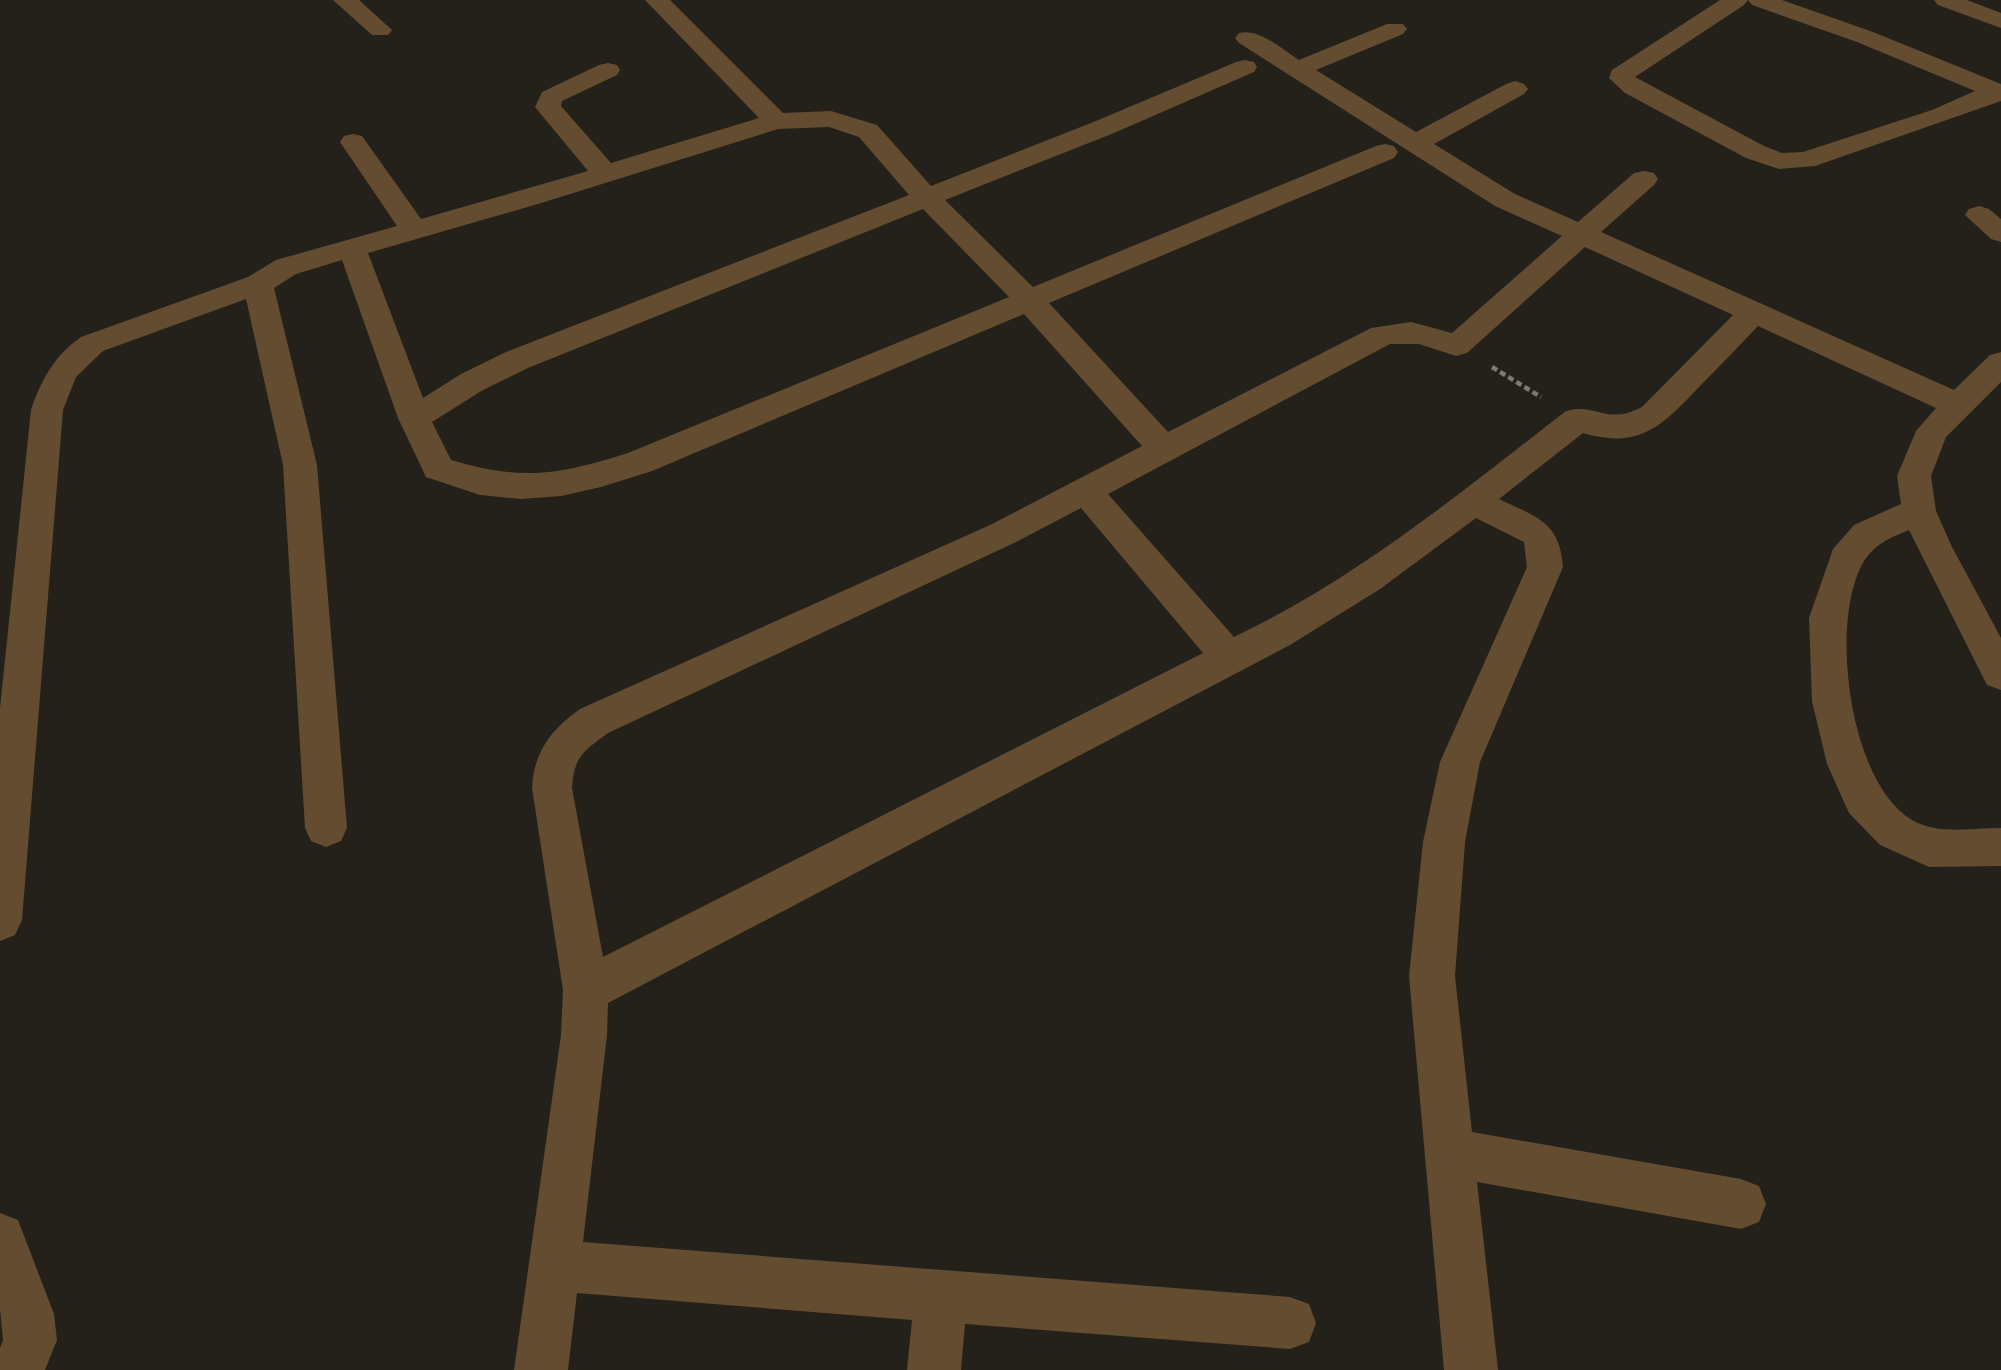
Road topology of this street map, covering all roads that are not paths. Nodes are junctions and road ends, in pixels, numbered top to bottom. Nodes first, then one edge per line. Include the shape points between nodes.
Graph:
1 (345, 0) edge
2 (657, 0) edge
3 (1736, 0) edge
4 (1760, 0) edge
5 (1946, 0) edge
6 (2001, 21) edge
7 (1395, 29) dead end
8 (380, 30) dead end
9 (1247, 38) dead end
10 (1245, 67) dead end
11 (608, 70) dead end
12 (1295, 70) junction
13 (1515, 89) dead end
14 (1999, 92) edge
15 (776, 121) junction
16 (353, 142) dead end
17 (1414, 144) junction
18 (1385, 152) dead end
19 (605, 173) junction
20 (1644, 179) dead end
21 (926, 197) junction
22 (1979, 215) dead end
23 (415, 231) junction
24 (2001, 233) edge
25 (1583, 235) junction
26 (352, 249) junction
27 (258, 284) junction
28 (1028, 299) junction
29 (1754, 312) junction
30 (2001, 363) edge
31 (1959, 405) junction
32 (414, 418) junction
33 (1163, 448) junction
34 (1084, 489) junction
35 (1472, 501) junction
36 (1919, 511) junction
37 (1229, 657) junction
38 (2001, 674) edge
39 (326, 828) dead end
40 (2001, 847) edge
41 (0, 919) edge
42 (586, 990) junction
43 (1449, 1153) junction
44 (1741, 1204) dead end
45 (0, 1238) edge
46 (555, 1266) junction
47 (941, 1295) junction
48 (1290, 1323) dead end
49 (18, 1370) edge
50 (541, 1370) edge
51 (934, 1370) edge
52 (1471, 1370) edge

1 - 8 street
2 - 15 street
3 - 14 street via 1621,78 1755,152 1780,161 1806,160
4 - 14 street
5 - 6 street
7 - 12 street
9 - 12 street
10 - 21 street
11 - 19 street via 564,88 551,97 548,107
12 - 17 street
13 - 17 street
15 - 19 street
15 - 21 street via 831,119 868,131
16 - 23 street
17 - 25 street via 1505,200
18 - 28 street
19 - 23 street
20 - 25 street
21 - 28 street
21 - 32 street via 517,360
22 - 24 street
23 - 26 street
25 - 29 street
25 - 33 street via 1456,346 1427,333 1403,330 1382,335
26 - 27 street via 286,267
26 - 32 street
27 - 39 street via 300,465
27 - 41 street via 92,344 79,352 56,380 47,410
28 - 32 street via 590,479 531,488 480,482 438,467
28 - 33 street
29 - 31 street
29 - 35 street via 1639,425 1609,430 1578,419
30 - 31 street
31 - 36 street via 1932,432 1914,475
33 - 34 street
34 - 37 street
34 - 42 street via 1002,534 594,720 566,741 553,764 552,788
35 - 37 street via 1370,578
35 - 43 street via 1536,533 1544,547 1545,567 1460,762 1444,842 1432,976
36 - 38 street
36 - 40 street via 1866,534 1846,559 1827,618 1831,701 1846,764 1864,800 1895,832 1929,848
37 - 42 street
42 - 46 street
43 - 44 street
43 - 52 street
45 - 49 street via 28,1314 30,1340
46 - 47 street
46 - 50 street
47 - 48 street
47 - 51 street

